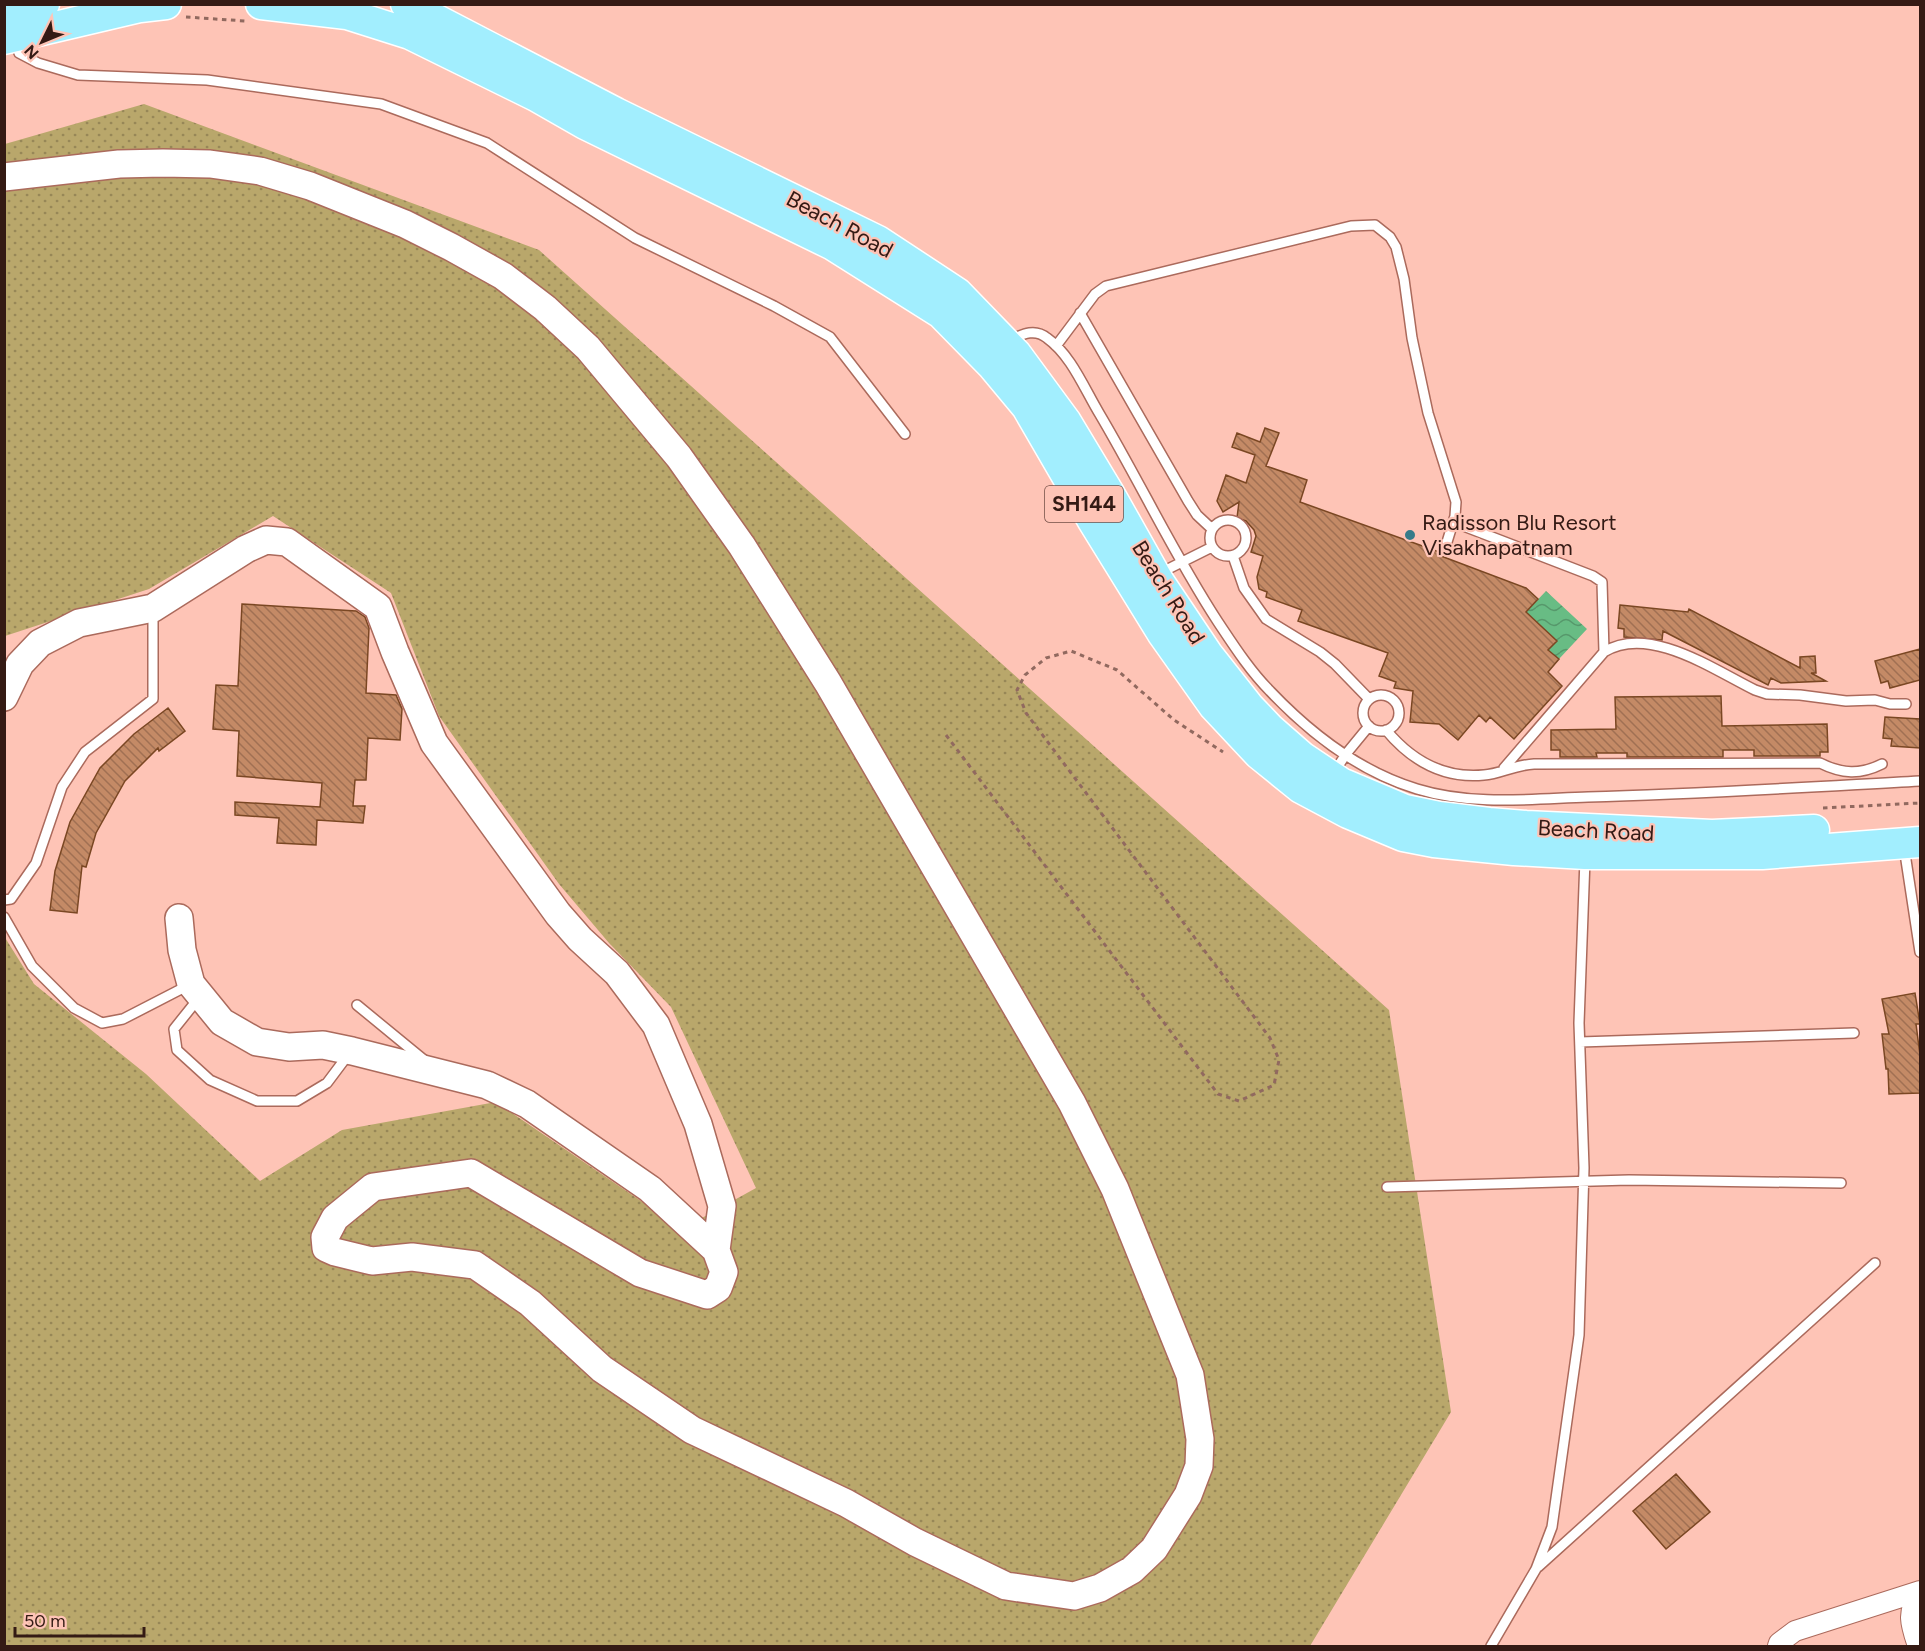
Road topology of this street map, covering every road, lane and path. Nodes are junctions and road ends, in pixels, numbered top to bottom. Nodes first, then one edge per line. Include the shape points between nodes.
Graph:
1 (44, 4) edge
2 (406, 4) edge
3 (174, 11) edge
4 (257, 13) edge
5 (8, 30) edge
6 (4, 177) edge
7 (1080, 313) junction
8 (1005, 343) junction
9 (1056, 345) junction
10 (905, 434) dead end
11 (1453, 522) junction
12 (1212, 529) junction
13 (1115, 530) junction
14 (1447, 542) dead end
15 (1212, 547) junction
16 (1233, 556) junction
17 (1168, 569) junction
18 (153, 608) junction
19 (1604, 652) junction
20 (4, 698) edge
21 (1369, 699) junction
22 (1906, 704) dead end
23 (1369, 726) junction
24 (1386, 730) junction
25 (946, 735) dead end
26 (1224, 752) dead end
27 (1882, 764) dead end
28 (1339, 765) junction
29 (1502, 770) junction
30 (1920, 781) edge
31 (1915, 836) edge
32 (1585, 854) junction
33 (4, 900) edge
34 (4, 917) edge
35 (179, 918) dead end
36 (1920, 952) edge
37 (196, 989) junction
38 (357, 1005) dead end
39 (1854, 1033) dead end
40 (1580, 1042) junction
41 (352, 1051) junction
42 (438, 1071) junction
43 (1582, 1182) junction
44 (1841, 1183) dead end
45 (1387, 1187) dead end
46 (716, 1250) junction
47 (1875, 1263) dead end
48 (1536, 1569) junction
49 (1920, 1591) edge
50 (1920, 1596) edge
51 (1491, 1647) edge
52 (1778, 1647) edge
53 (1918, 1647) edge

1 - 5 main road
2 - 8 main road, Beach Road / SH144 via 616,113 878,241 957,293
3 - 4 path
3 - 5 main road via 140,7
4 - 13 main road, SH144 via 347,14 410,34 853,257 941,314 992,366 1027,406
5 - 10 lane via 19,53 78,75 207,80 381,104 487,143 635,238 830,337
6 - 46 street via 119,164 210,165 260,171 363,207 451,247 511,282 588,348 679,457 742,546 828,684 1072,1103 1115,1189 1190,1375 1200,1439 1199,1466 1188,1495 1154,1549 1132,1570 1100,1588 1074,1596 1006,1586 846,1503 692,1430 602,1369 530,1304 475,1265 412,1257 372,1260 326,1248 325,1237 335,1218 374,1187 471,1173 640,1273 707,1295 718,1288 724,1272
7 - 9 lane
7 - 11 lane via 1095,294 1120,281 1351,226 1375,225 1390,237 1400,261 1426,404 1456,502
7 - 12 lane via 1188,501
8 - 9 lane via 1035,332
8 - 13 main road, Beach Road / SH144 via 1066,422
9 - 17 lane via 1116,441
11 - 14 lane
11 - 19 lane via 1602,582
12 - 15 lane
12 - 16 lane via 1227,520 1243,527 1245,544
13 - 17 main road, Beach Road / SH144
13 - 32 main road, SH144 via 1163,634 1214,706 1259,754 1301,788 1403,836 1514,850
15 - 16 lane via 1221,555
15 - 17 lane
16 - 21 lane via 1244,588 1266,620 1320,652
17 - 28 main road, Beach Road / SH144 via 1208,655 1249,707 1302,757
18 - 20 street via 79,623 40,642 20,664
18 - 33 lane via 153,699 85,752 62,787 36,863 12,898
18 - 46 street via 266,540 287,542 378,607 434,743 558,914 617,973 656,1025 698,1124 722,1206
19 - 22 lane via 1614,646 1650,644 1687,656 1767,694
19 - 29 lane
21 - 23 lane via 1363,716
21 - 24 lane via 1379,694 1395,701 1398,719
23 - 24 lane
23 - 28 lane
24 - 29 lane via 1410,756 1437,768 1469,775
25 - 26 path via 1218,1094 1239,1101 1274,1085 1279,1060 1270,1038 1026,713 1017,690 1026,675 1046,658 1071,651 1117,670 1174,720
27 - 29 lane via 1852,772 1833,770 1820,763 1534,764
28 - 30 lane via 1381,774 1415,789 1472,800
28 - 31 main road, Beach Road / SH144 via 1341,783 1406,810 1439,817 1526,826 1712,835 1876,826
31 - 32 main road, SH144 via 1762,854
31 - 36 lane
32 - 40 lane
34 - 37 lane via 32,966 74,1008 102,1023 123,1019
35 - 37 street via 182,950
37 - 41 street via 222,1022 257,1042 289,1047 322,1045
37 - 41 lane via 174,1029 177,1050 210,1080 257,1101 297,1101 327,1083
38 - 42 lane
39 - 40 lane
40 - 43 lane
41 - 42 street
42 - 46 street via 487,1085 527,1104 650,1189
43 - 44 lane
43 - 45 lane
43 - 48 lane via 1579,1335 1552,1527
47 - 48 lane
48 - 51 lane
49 - 52 street via 1795,1631
50 - 53 street via 1911,1609

